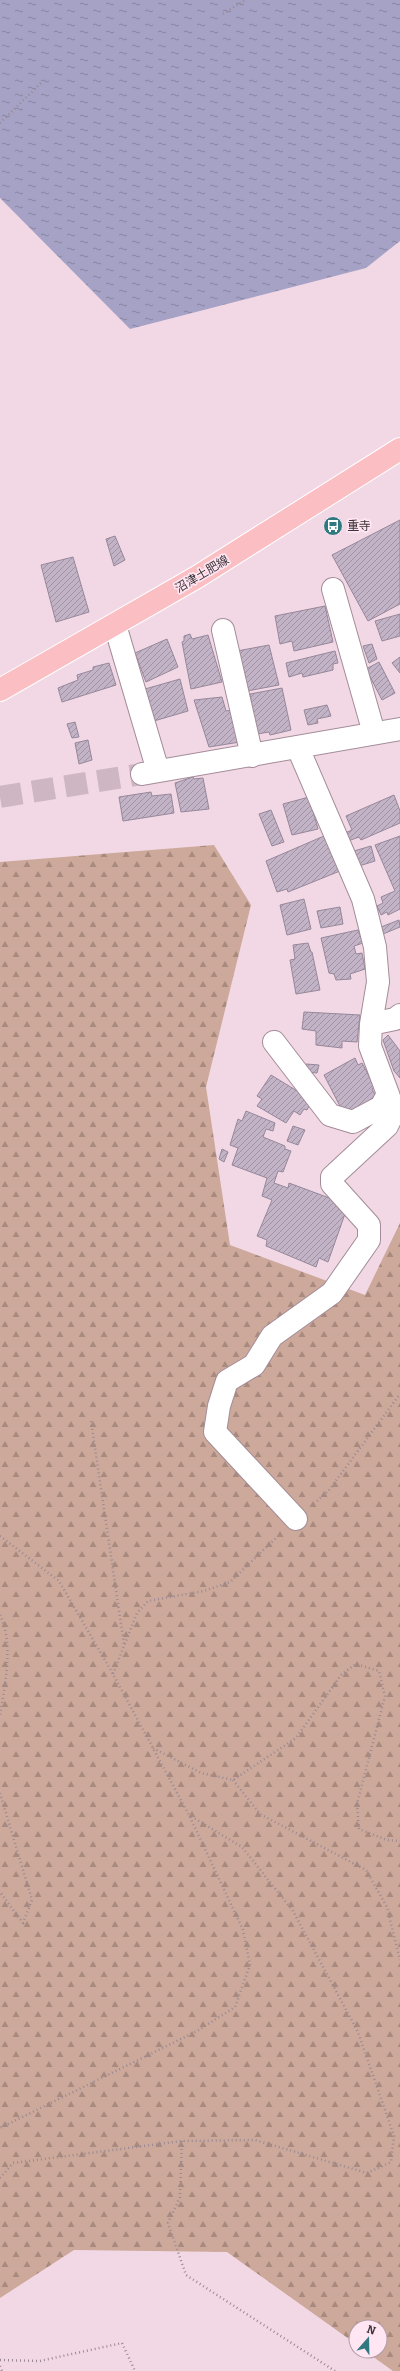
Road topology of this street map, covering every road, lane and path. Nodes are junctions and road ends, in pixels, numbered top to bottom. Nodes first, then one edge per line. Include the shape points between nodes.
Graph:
1 (245, 0) edge
2 (222, 14) dead end
3 (42, 82) dead end
4 (0, 123) edge
5 (400, 449) edge
6 (333, 589) dead end
7 (115, 625) junction
8 (223, 630) dead end
9 (0, 690) edge
10 (400, 729) edge
11 (374, 733) junction
12 (298, 748) junction
13 (252, 756) junction
14 (400, 1015) edge
15 (371, 1024) junction
16 (274, 1042) dead end
17 (388, 1094) junction
18 (400, 1394) edge
19 (91, 1421) dead end
20 (296, 1519) junction
21 (0, 1536) edge
22 (0, 1615) edge
23 (124, 1645) junction
24 (113, 1674) junction
25 (0, 1715) edge
26 (152, 1748) junction
27 (233, 1780) junction
28 (0, 1794) edge
29 (189, 1815) junction
30 (400, 1841) edge
31 (0, 1892) edge
32 (400, 1960) edge
33 (0, 2128) edge
34 (182, 2141) junction
35 (0, 2178) edge
36 (0, 2360) edge
37 (0, 2366) edge
38 (2, 2371) edge
39 (135, 2371) edge
40 (335, 2371) edge

1 - 2 path
3 - 4 path
5 - 7 main road, 沼津土肥線 via 204,573
6 - 11 street
7 - 9 main road, 沼津土肥線
7 - 13 street via 150,773
8 - 13 street
10 - 11 street
11 - 12 street
12 - 13 street
12 - 15 street via 363,900 375,947 378,982
14 - 15 street via 395,1019
15 - 17 street via 370,1046
16 - 17 street via 330,1115 353,1122 381,1107
17 - 20 street via 394,1112 387,1126 332,1177 332,1184 369,1225 369,1240 332,1293 272,1336 254,1365 227,1381 219,1406 215,1432
18 - 20 path via 329,1490
19 - 23 path
20 - 23 path via 230,1582 204,1591 148,1601 138,1613
21 - 24 path via 59,1581
22 - 25 path via 5,1626 7,1676
23 - 24 path
24 - 26 path
26 - 27 path via 201,1773
26 - 29 path
27 - 30 path via 296,1738 342,1674 356,1664 379,1671 385,1696 357,1804 359,1829 387,1840
27 - 32 path via 260,1814 366,1870 388,1907
28 - 31 path via 32,1900 23,1924
29 - 33 path via 243,1930 250,1965 235,2007 197,2031
29 - 34 path via 242,1847 293,1911 358,2032 394,2136 391,2162 367,2173 255,2140
34 - 35 path via 13,2163
34 - 40 path via 180,2197 168,2223 186,2275
36 - 39 path via 40,2361 122,2342
37 - 38 path

